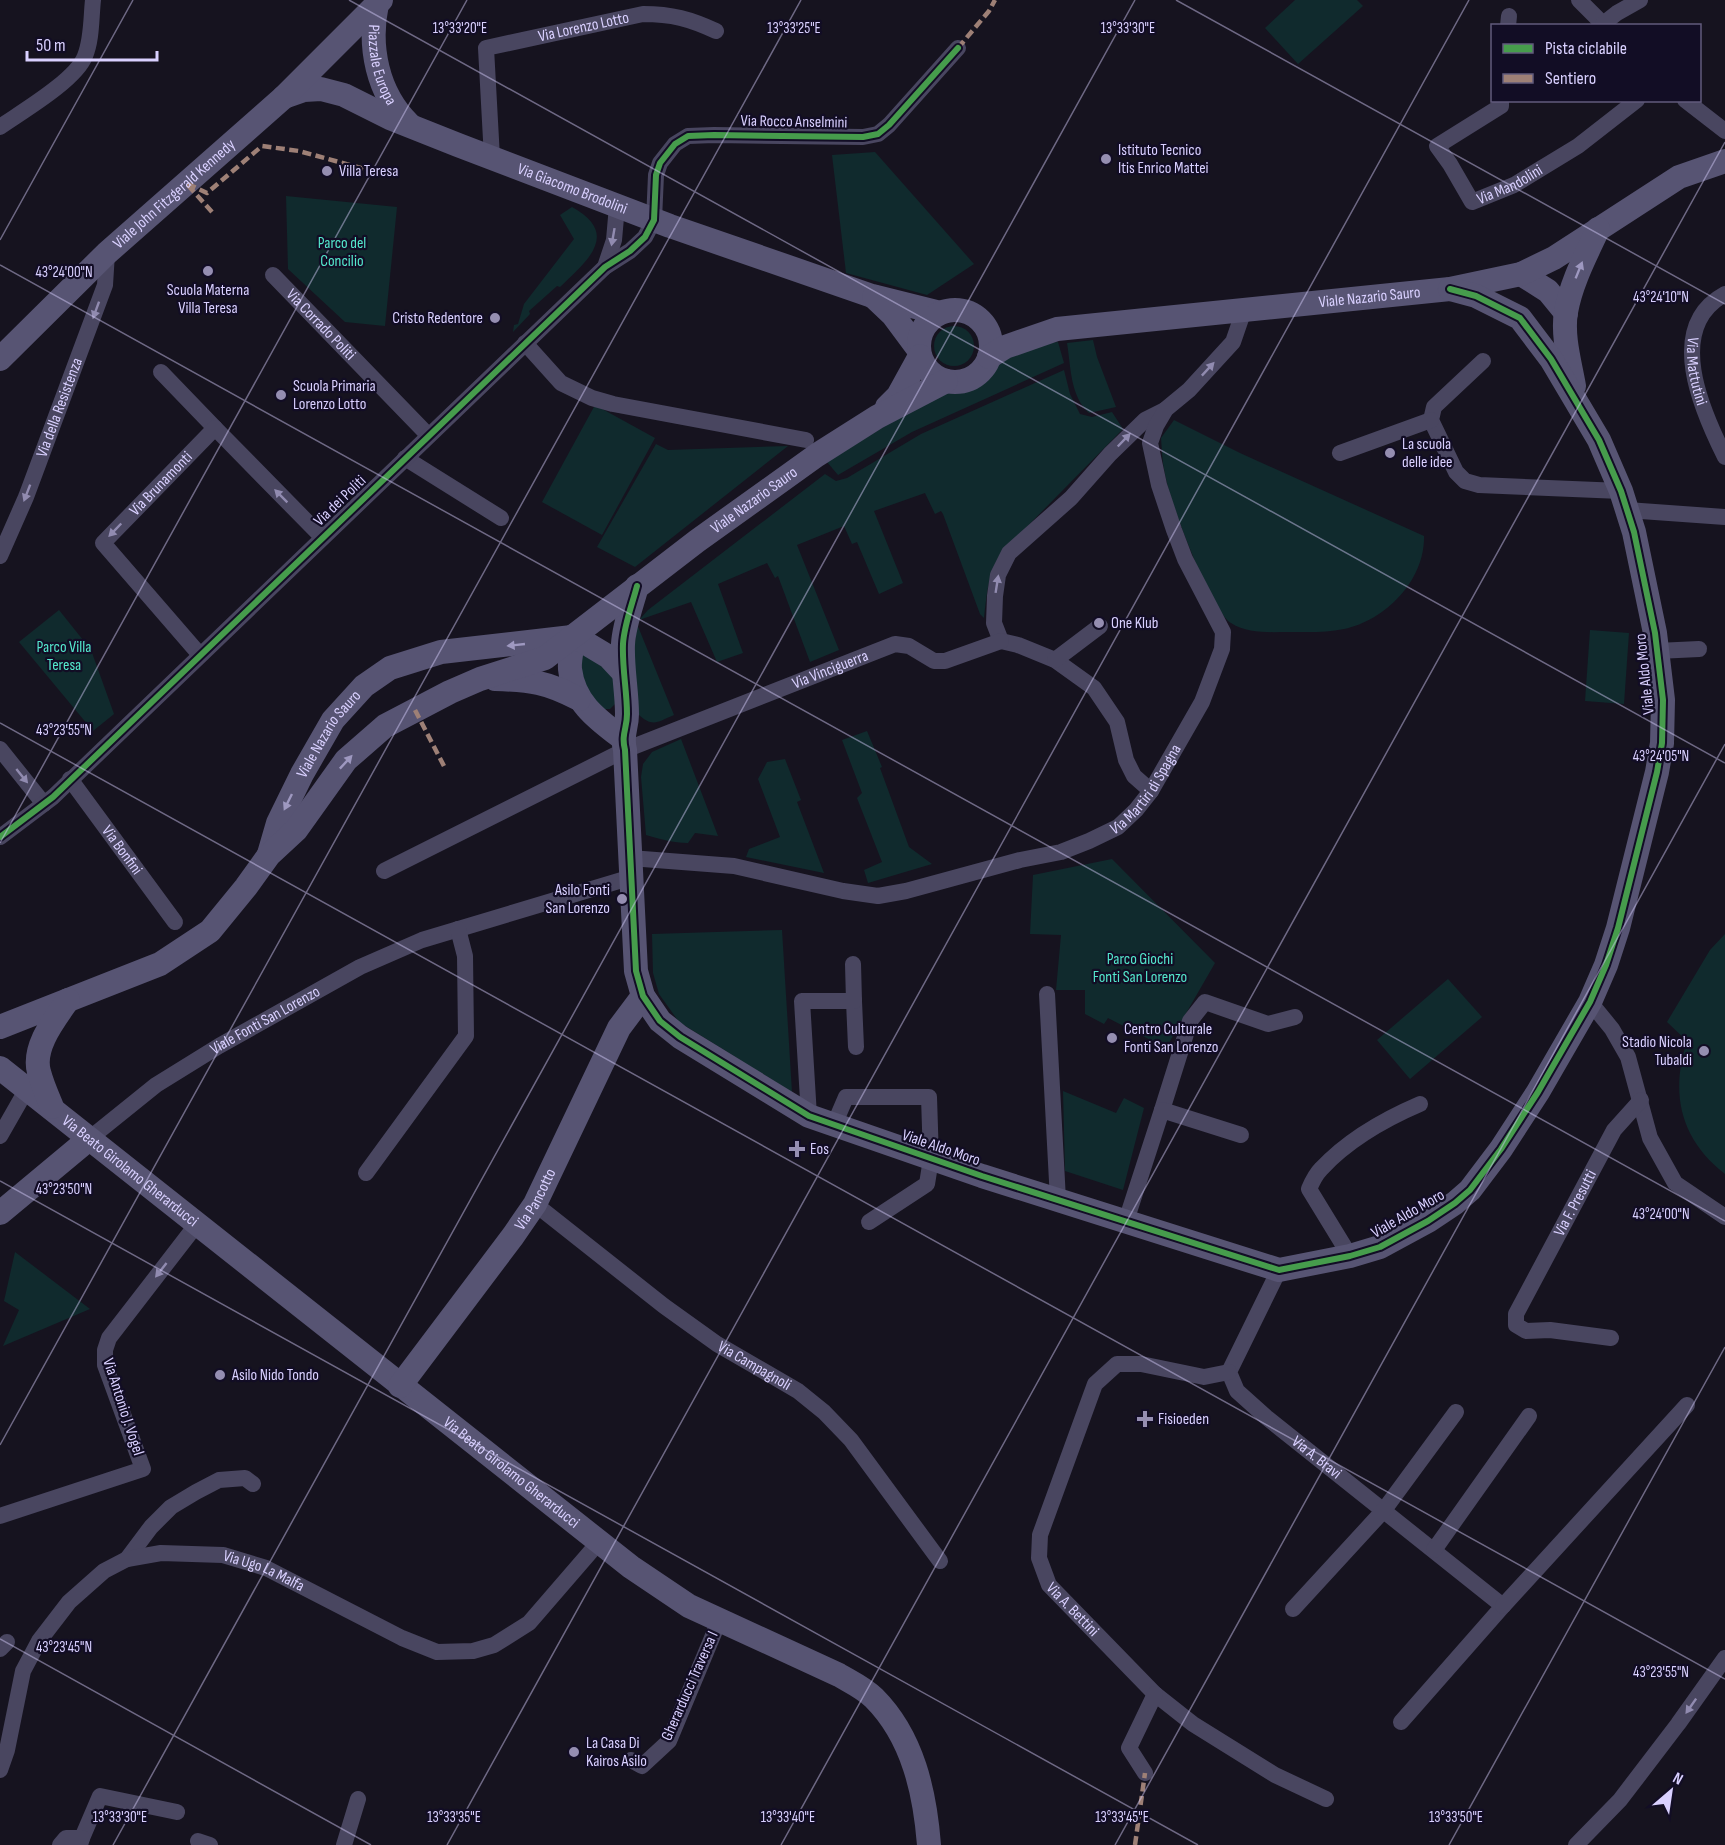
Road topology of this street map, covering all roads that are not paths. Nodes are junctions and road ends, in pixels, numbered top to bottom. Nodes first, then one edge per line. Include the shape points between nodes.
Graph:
1 (93, 0) edge
2 (1579, 0) edge
3 (1640, 0) edge
4 (379, 2) edge
5 (1603, 24) edge
6 (1605, 24) edge
7 (716, 31) dead end
8 (958, 48) dead end
9 (330, 51) junction
10 (376, 60) junction
11 (344, 95) junction
12 (284, 97) junction
13 (1501, 102) edge
14 (1634, 102) edge
15 (1688, 102) edge
16 (410, 125) junction
17 (0, 127) edge
18 (1725, 131) edge
19 (492, 158) junction
20 (1725, 161) edge
21 (617, 206) junction
22 (654, 220) junction
23 (1598, 229) junction
24 (107, 253) junction
25 (605, 267) junction
26 (1521, 274) junction
27 (273, 275) dead end
28 (1450, 289) junction
29 (1725, 294) edge
30 (872, 296) junction
31 (1244, 310) junction
32 (940, 313) junction
33 (1566, 313) junction
34 (1520, 318) junction
35 (980, 320) junction
36 (1057, 328) junction
37 (525, 343) junction
38 (920, 353) junction
39 (989, 357) junction
40 (0, 359) edge
41 (1483, 361) dead end
42 (161, 372) dead end
43 (946, 381) junction
44 (1576, 400) junction
45 (1166, 409) junction
46 (877, 417) junction
47 (1431, 420) junction
48 (214, 428) junction
49 (428, 435) junction
50 (807, 440) dead end
51 (1340, 453) dead end
52 (1724, 453) edge
53 (405, 458) junction
54 (1624, 500) junction
55 (1725, 517) edge
56 (501, 518) dead end
57 (322, 537) junction
58 (0, 556) edge
59 (638, 586) junction
60 (1100, 626) dead end
61 (574, 636) junction
62 (1001, 641) junction
63 (1699, 649) dead end
64 (1657, 651) junction
65 (200, 655) junction
66 (1055, 660) junction
67 (623, 672) junction
68 (480, 679) junction
69 (579, 699) junction
70 (624, 744) junction
71 (0, 749) edge
72 (70, 779) junction
73 (1151, 791) junction
74 (44, 804) junction
75 (0, 837) edge
76 (269, 855) junction
77 (631, 868) junction
78 (384, 871) dead end
79 (175, 922) dead end
80 (458, 928) junction
81 (853, 964) dead end
82 (1047, 994) dead end
83 (643, 996) junction
84 (68, 1000) junction
85 (854, 1001) junction
86 (1590, 1002) junction
87 (1295, 1017) dead end
88 (3, 1026) edge
89 (856, 1047) dead end
90 (2, 1069) edge
91 (34, 1072) junction
92 (1641, 1100) junction
93 (1420, 1104) dead end
94 (1162, 1110) junction
95 (809, 1116) junction
96 (834, 1125) junction
97 (1241, 1135) dead end
98 (0, 1136) edge
99 (89, 1139) junction
100 (931, 1159) junction
101 (366, 1173) dead end
102 (1058, 1200) junction
103 (535, 1204) junction
104 (0, 1213) edge
105 (1725, 1217) edge
106 (1126, 1221) junction
107 (869, 1222) dead end
108 (197, 1224) junction
109 (1350, 1256) junction
110 (1279, 1270) junction
111 (1611, 1338) dead end
112 (1229, 1372) junction
113 (400, 1386) junction
114 (1687, 1405) dead end
115 (1456, 1412) dead end
116 (1529, 1416) dead end
117 (253, 1484) dead end
118 (1384, 1510) junction
119 (0, 1516) edge
120 (599, 1542) junction
121 (1434, 1550) junction
122 (127, 1559) junction
123 (940, 1561) dead end
124 (1503, 1606) junction
125 (1293, 1609) dead end
126 (719, 1621) junction
127 (1725, 1658) edge
128 (1155, 1694) junction
129 (1401, 1722) dead end
130 (631, 1760) dead end
131 (0, 1770) edge
132 (1144, 1773) dead end
133 (358, 1799) dead end
134 (1326, 1799) dead end
135 (177, 1812) dead end
136 (81, 1842) edge
137 (60, 1845) edge
138 (344, 1845) edge
139 (929, 1845) edge
140 (1576, 1845) edge

1 - 17 street via 89,41 80,66
2 - 5 street
3 - 6 street
4 - 9 main road, Piazzale Europa
4 - 10 main road, Piazzale Europa via 372,38
7 - 19 street, Via Lorenzo Lotto via 670,14 643,14 486,48
8 - 22 street, Via Rocco Anselmini via 878,134 688,136 666,152 656,175
9 - 10 main road via 355,47
9 - 11 main road, Piazzale Europa via 326,69
9 - 12 main road, Viale John Fitzgerald Kennedy
10 - 16 main road, Piazzale Europa via 388,98
11 - 12 main road, Piazzale Europa via 321,89
11 - 16 main road, Piazzale Europa
12 - 24 main road, Viale John Fitzgerald Kennedy
13 - 14 street, Via Mandolini via 1501,106 1437,146 1472,202 1514,185 1578,146
15 - 18 street
16 - 19 main road, Via Giacomo Brodolini
19 - 21 main road, Via Giacomo Brodolini
20 - 23 main road, Viale Nazario Sauro via 1679,177
21 - 22 main road, Via Giacomo Brodolini
21 -> 25 street, Via dei Politi via 614,240
22 - 25 street, Via dei Politi via 645,237
22 - 30 main road, Via Giacomo Brodolini
23 - 26 main road, Viale Nazario Sauro
33 -> 23 main road, Viale Aldo Moro via 1577,274
24 - 40 main road, Viale John Fitzgerald Kennedy
24 -> 58 street, Via della Resistenza via 105,285
25 - 37 street, Via dei Politi
26 - 28 main road, Viale Nazario Sauro
26 - 33 main road via 1548,291
26 - 34 main road
27 - 49 street, Via Corrado Politi
28 - 31 main road, Viale Nazario Sauro
28 - 34 main road, Viale Aldo Moro via 1476,296
29 - 52 street, Via Mattutini via 1704,310 1691,352 1697,389
30 - 32 main road, Via Giacomo Brodolini
30 - 38 main road, Via Giacomo Brodolini via 893,315
31 - 36 main road, Viale Nazario Sauro
45 -> 31 street, Via Martiri di Spagna via 1233,342
32 - 35 main road via 960,310
32 - 38 main road via 922,332
33 - 44 main road, Viale Aldo Moro via 1567,348
34 - 44 main road, Viale Aldo Moro
35 - 36 main road via 1031,329
35 - 39 main road via 991,341
36 - 39 main road, Viale Nazario Sauro
37 - 49 street, Via dei Politi
37 - 50 street via 561,383 592,398
38 - 43 main road via 930,372
38 - 46 main road via 898,396
39 - 43 main road, Viale Nazario Sauro via 975,375 961,381
41 - 47 street via 1434,407
42 - 48 street
43 - 46 main road, Viale Nazario Sauro
44 - 54 main road, Viale Aldo Moro via 1599,440
62 -> 45 street via 994,623 994,596 998,574 1009,553 1071,498 1145,420
45 - 73 street, Via Martiri di Spagna via 1150,443 1158,485 1185,559 1223,632 1222,649 1203,702
46 - 59 main road, Viale Nazario Sauro via 817,455
47 - 51 street
47 - 54 street via 1456,472 1465,481
57 -> 48 street
48 -> 65 street, Via Brunamonti via 103,543
49 - 53 street, Via dei Politi
53 - 56 street
53 - 57 street, Via dei Politi
54 - 55 street
54 - 64 main road, Viale Aldo Moro
57 - 65 street, Via dei Politi
59 - 61 main road, Viale Nazario Sauro
59 - 67 main road, Viale Aldo Moro via 623,642
60 - 66 street
61 - 67 main road via 609,657
61 - 68 main road, Viale Nazario Sauro via 545,658
61 - 69 main road via 570,668
61 -> 76 main road, Viale Nazario Sauro via 441,652 390,668 364,686 333,720 302,774 278,823
62 - 66 street
62 - 70 street, Via Vinciguerra via 945,661 934,661 909,646 895,644
63 - 64 street
64 - 86 main road, Viale Aldo Moro via 1663,710 1657,772 1618,928
65 - 72 street, Via dei Politi
66 - 73 street via 1094,688 1117,723 1134,776
67 - 70 main road, Viale Aldo Moro via 627,716
68 - 69 main road via 523,680 554,686
76 -> 68 main road, Viale Nazario Sauro via 296,830 346,760 385,726
69 - 70 main road
70 - 77 main road, Viale Aldo Moro
70 - 78 street, Via Vinciguerra
71 -> 74 street
72 - 74 street, Via dei Politi
72 - 79 street, Via Bonfini
73 - 77 street, Via Martiri di Spagna via 1118,827 1061,852 878,896 734,866
74 - 75 street, Via dei Politi
76 - 84 main road, Viale Nazario Sauro via 210,931 160,964
77 - 80 street, Viale Fonti San Lorenzo
77 - 83 main road, Viale Aldo Moro via 636,971
80 - 99 street, Viale Fonti San Lorenzo via 360,968 219,1046 156,1085
80 - 101 street via 465,956 466,1035
81 - 85 street
82 - 102 street
83 - 95 main road, Viale Aldo Moro via 660,1021 680,1037
83 - 103 main road, Via Pancotto via 619,1028
84 - 88 main road, Viale Nazario Sauro
84 - 91 main road via 48,1030
85 - 89 street
85 - 95 street via 802,1001
86 - 92 street via 1628,1057
86 - 109 main road, Viale Aldo Moro via 1538,1092 1470,1190 1428,1221 1380,1247
87 - 94 street via 1268,1024 1205,1002 1190,1021
88 - 90 main road
88 - 91 main road via 29,1044
90 - 91 main road
91 - 98 street
91 - 99 main road, Via Beato Girolamo Gherarducci via 52,1107
92 - 105 street via 1650,1138 1675,1183
92 - 111 street, Via F. Presutti via 1614,1130 1516,1314 1516,1324 1526,1331
93 - 109 street via 1356,1140 1319,1170 1309,1189
94 - 97 street
94 - 106 street
95 - 96 main road, Viale Aldo Moro
96 - 100 main road, Viale Aldo Moro
96 - 100 street via 846,1097 929,1097
99 - 104 main road
99 - 108 main road, Via Beato Girolamo Gherarducci
100 - 102 main road, Viale Aldo Moro
100 - 107 street via 927,1184
102 - 106 main road, Viale Aldo Moro
103 - 113 main road, Via Pancotto
103 - 123 street, Via Campagnoli via 664,1306 717,1344 798,1391 824,1412 851,1440
106 - 110 main road, Viale Aldo Moro
108 - 113 main road, Via Beato Girolamo Gherarducci
108 -> 119 street, Via Antonio J. Vogel via 109,1338 105,1350 105,1365 143,1469
109 - 110 main road, Viale Aldo Moro
110 - 112 street
112 - 118 street, Via A. Bravi via 1237,1391 1266,1417
112 - 128 street, Via A. Bettini via 1204,1377 1141,1364 1117,1364 1095,1384 1040,1535 1039,1558 1049,1585
113 - 120 main road, Via Beato Girolamo Gherarducci
114 - 124 street
115 - 118 street
116 - 121 street
117 - 122 street via 245,1478 219,1480 195,1492 171,1507
118 - 121 street, Via A. Bravi
118 - 125 street
120 - 122 street, Via Ugo La Malfa via 529,1623 494,1645 473,1651 437,1652 266,1568 223,1555 161,1553
120 - 126 main road, Via Beato Girolamo Gherarducci via 672,1596
121 - 124 street, Via A. Bravi
122 - 131 street, Via Ugo La Malfa via 104,1571 69,1602 39,1641 23,1671
124 - 129 street
126 - 130 street, Gherarducci Traversa I via 669,1741 642,1766
126 - 139 main road, Via Beato Girolamo Gherarducci via 838,1675 874,1698 914,1761
127 -> 140 street via 1620,1800
128 - 132 street via 1129,1748
128 - 134 street, Via A. Bettini via 1193,1724 1256,1764
133 - 138 street
135 - 136 street via 100,1796
136 - 137 street via 66,1838

